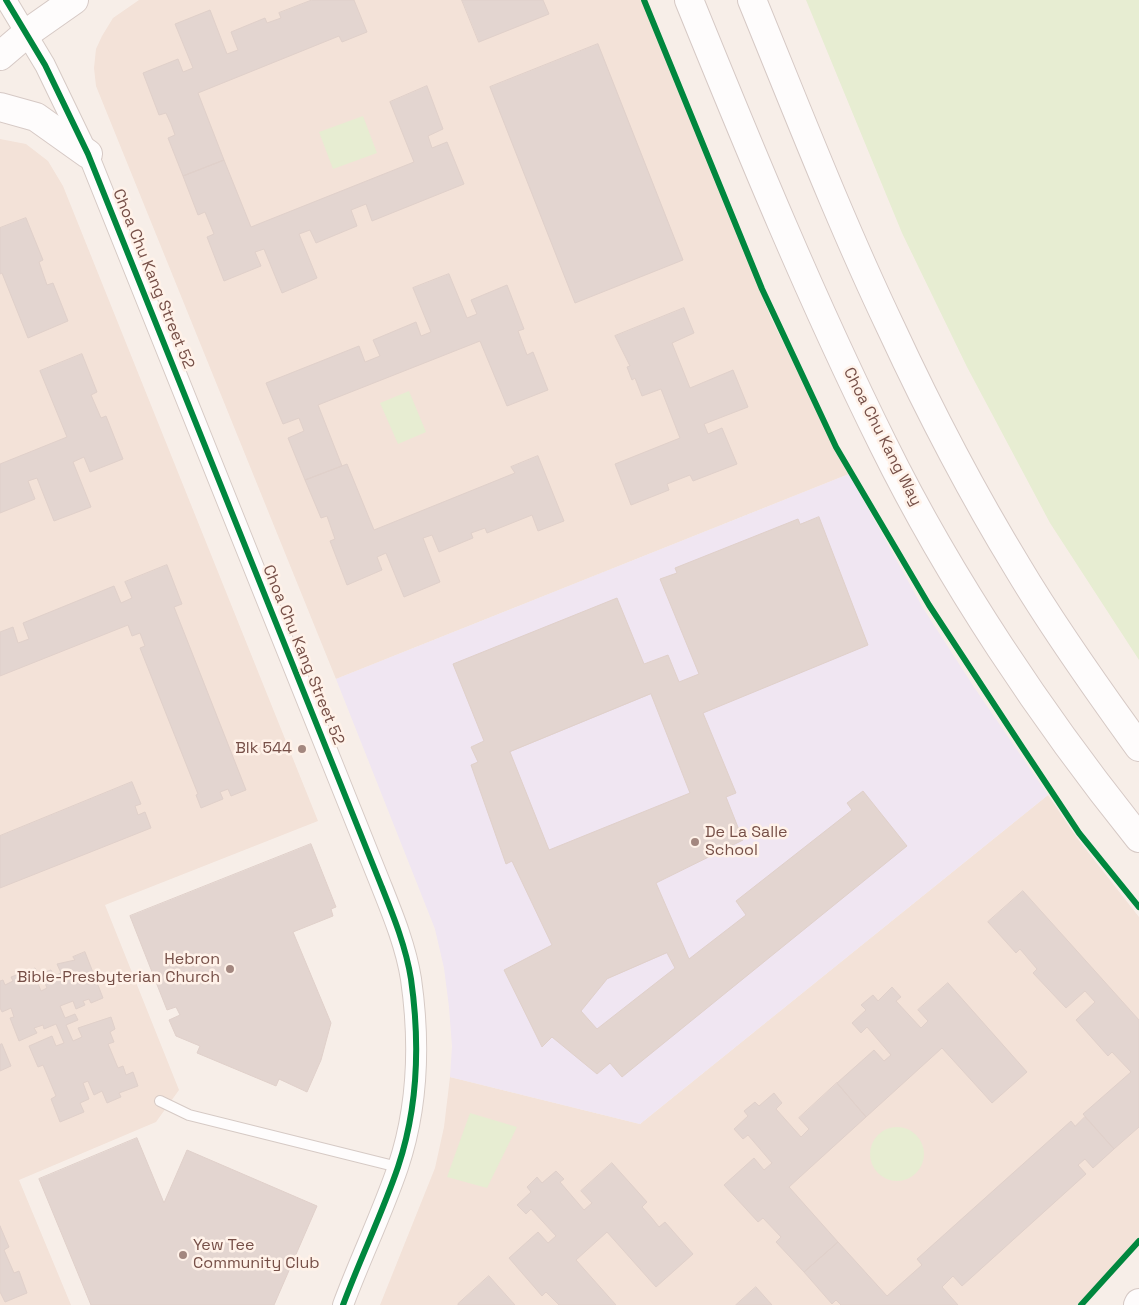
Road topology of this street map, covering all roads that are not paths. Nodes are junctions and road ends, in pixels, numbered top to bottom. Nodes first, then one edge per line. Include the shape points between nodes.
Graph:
1 (6, 0) edge
2 (74, 0) edge
3 (689, 0) edge
4 (752, 0) edge
5 (27, 33) junction
6 (0, 56) edge
7 (0, 107) edge
8 (88, 154) junction
9 (1139, 747) edge
10 (1139, 838) edge
11 (160, 1101) dead end
12 (398, 1167) junction
13 (342, 1305) edge

1 - 5 street, Choa Chu Kang Street 52
2 - 5 main road
3 - 10 main road, Choa Chu Kang Way via 768,193 884,446 946,559 998,643 1103,793
4 - 9 main road via 821,170 890,327 940,427 1018,568
5 - 6 main road
5 - 8 street, Choa Chu Kang Street 52
7 - 8 main road via 36,117
8 - 12 street, Choa Chu Kang Street 52 via 396,926 411,978 417,1051 410,1114
11 - 12 lane via 189,1115
12 - 13 street, Choa Chu Kang Street 52

